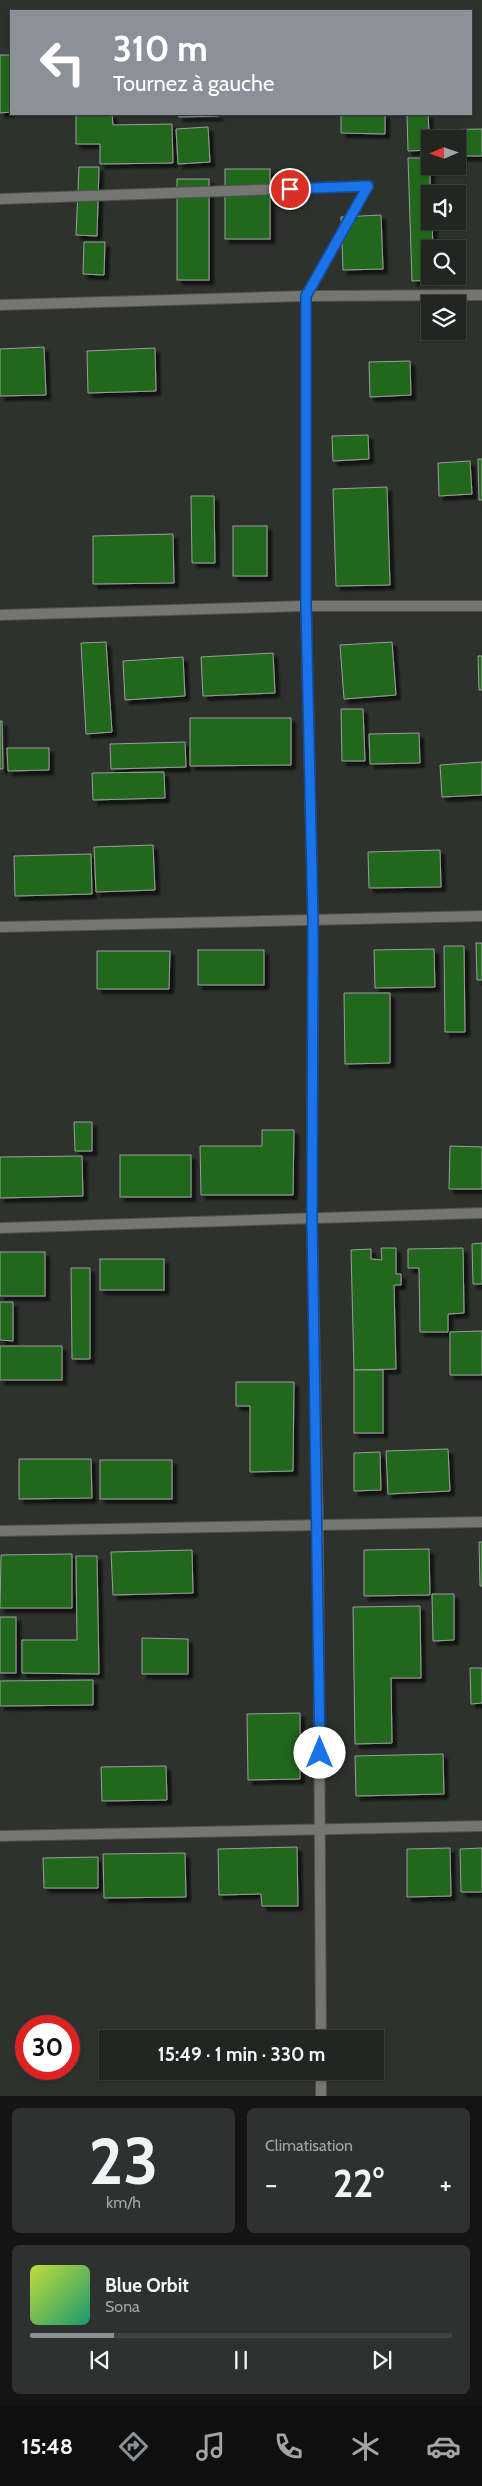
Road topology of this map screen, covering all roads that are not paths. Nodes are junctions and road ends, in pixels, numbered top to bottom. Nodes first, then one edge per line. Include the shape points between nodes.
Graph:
1 (0, 199) edge
2 (482, 295) edge
3 (306, 296) junction
4 (0, 305) edge
5 (306, 606) junction
6 (482, 606) edge
7 (0, 615) edge
8 (482, 916) edge
9 (313, 922) junction
10 (0, 927) edge
11 (482, 1213) edge
12 (312, 1218) junction
13 (0, 1228) edge
14 (482, 1522) edge
15 (318, 1527) junction
16 (0, 1531) edge
17 (482, 1826) edge
18 (320, 1828) junction
19 (0, 1836) edge
20 (321, 2030) edge
21 (321, 2080) edge
22 (321, 2096) edge

1 - 3 street via 368,186
2 - 3 street
3 - 4 street
3 - 5 street
5 - 6 street
5 - 7 street
5 - 9 street
8 - 9 street
9 - 10 street
9 - 12 street
11 - 12 street
12 - 13 street
12 - 15 street
14 - 15 street
15 - 16 street
15 - 18 street
17 - 18 street
18 - 19 street
18 - 20 street
21 - 22 street

